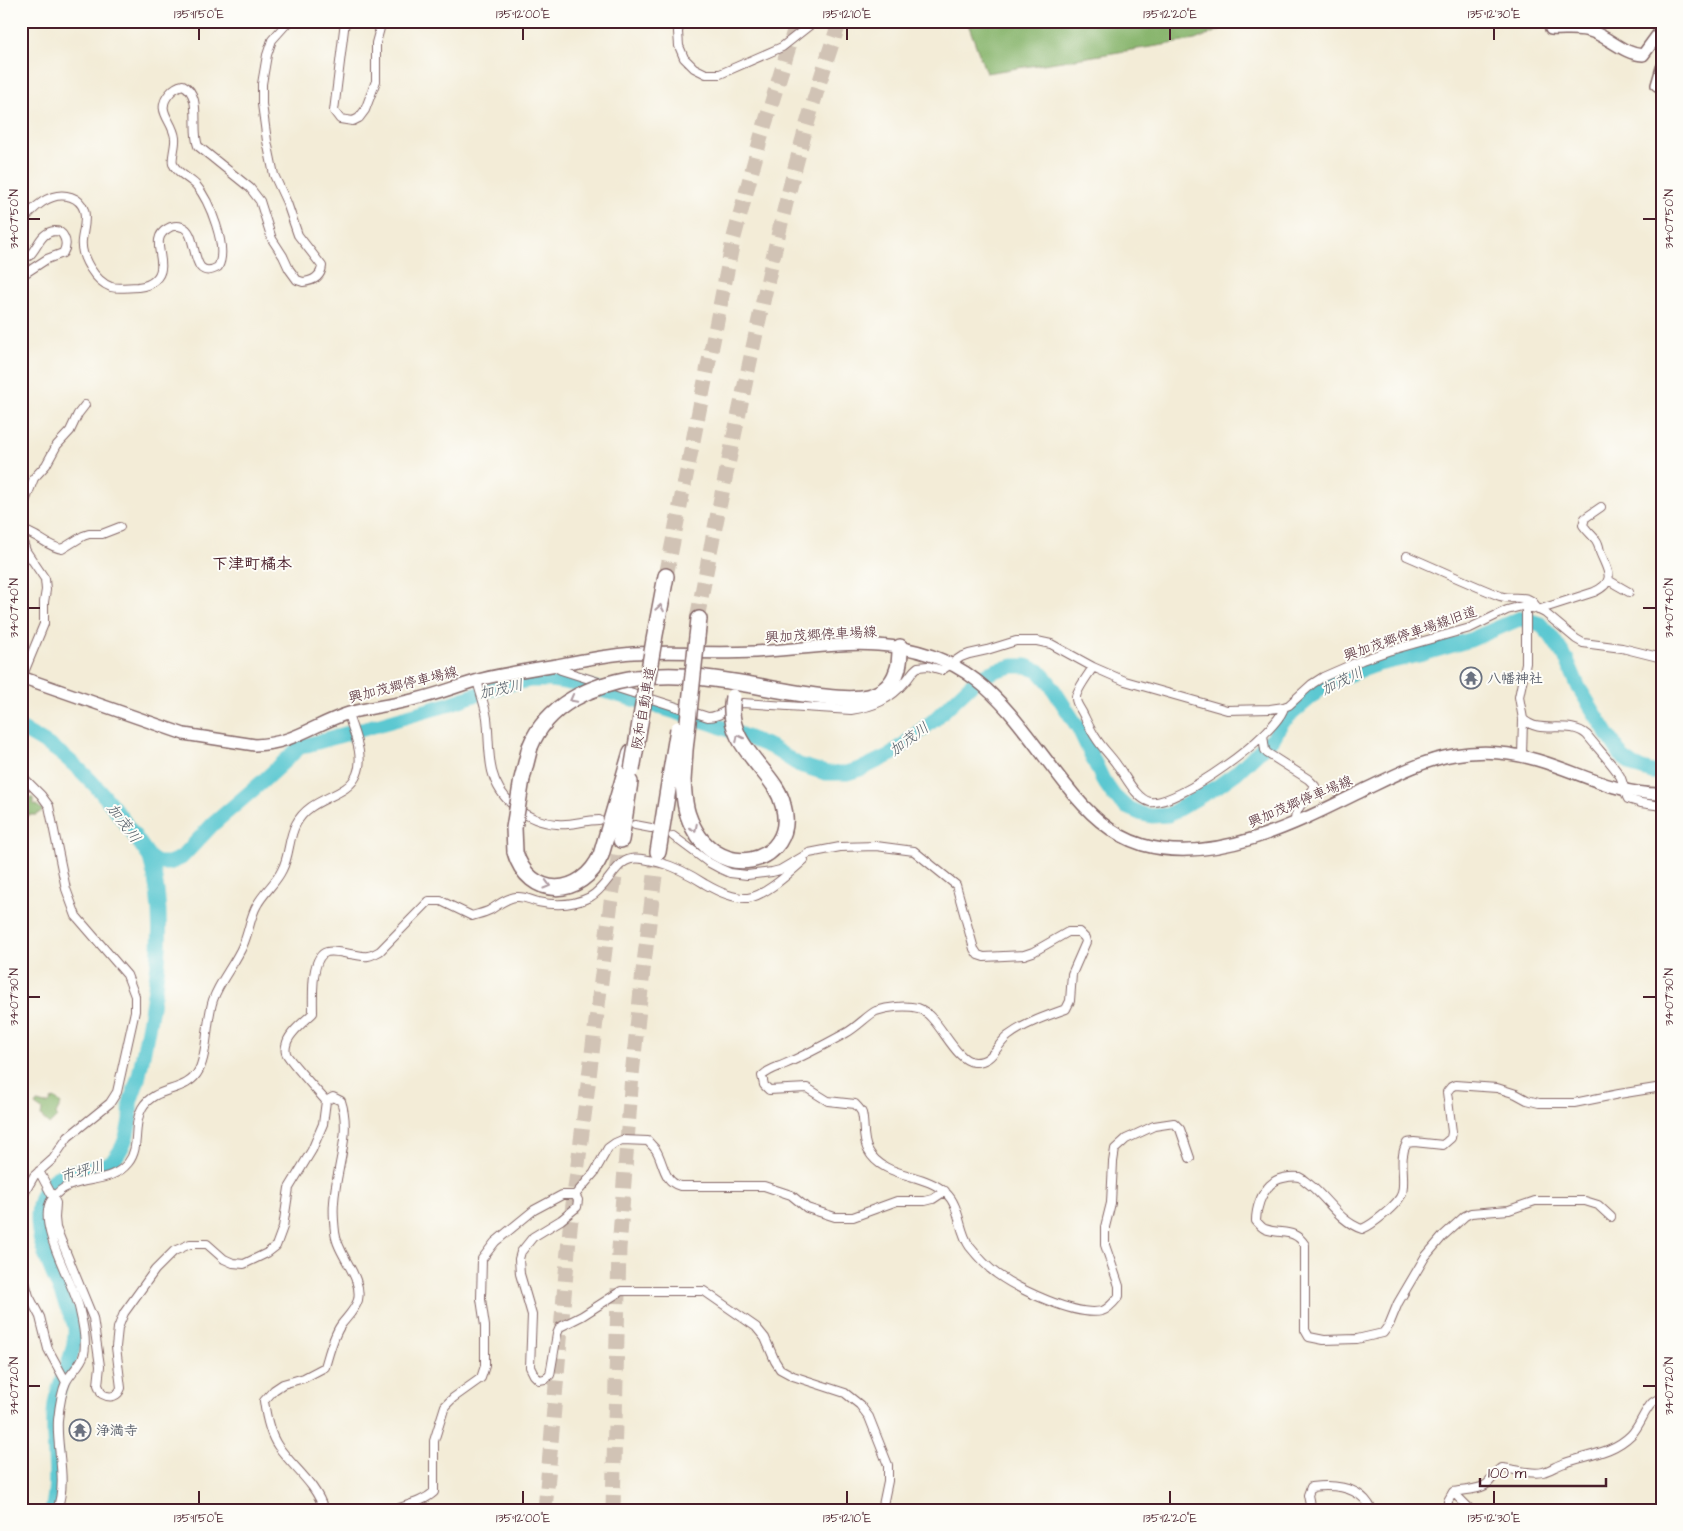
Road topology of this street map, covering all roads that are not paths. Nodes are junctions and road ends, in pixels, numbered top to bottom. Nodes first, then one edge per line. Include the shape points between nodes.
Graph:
1 (289, 21) edge
2 (345, 21) edge
3 (382, 21) edge
4 (680, 21) edge
5 (815, 21) edge
6 (1549, 21) edge
7 (1662, 29) edge
8 (1662, 68) edge
9 (1662, 84) edge
10 (21, 224) edge
11 (21, 255) edge
12 (21, 276) edge
13 (85, 405) dead end
14 (1601, 507) dead end
15 (21, 512) edge
16 (120, 527) dead end
17 (21, 530) edge
18 (21, 537) edge
19 (1408, 556) dead end
20 (666, 576) tunnel mouth
21 (1608, 580) junction
22 (1629, 592) dead end
23 (1526, 609) junction
24 (1538, 610) junction
25 (698, 619) tunnel mouth
26 (900, 648) junction
27 (1662, 658) edge
28 (951, 663) junction
29 (553, 666) junction
30 (1093, 667) junction
31 (22, 677) edge
32 (477, 683) junction
33 (741, 684) junction
34 (1284, 707) junction
35 (348, 714) junction
36 (1523, 719) junction
37 (1263, 735) junction
38 (1522, 756) junction
39 (629, 769) junction
40 (21, 775) edge
41 (677, 779) junction
42 (1625, 790) junction
43 (1662, 794) edge
44 (1662, 806) edge
45 (599, 820) dead end
46 (1295, 823) junction
47 (635, 826) dead end
48 (651, 828) dead end
49 (673, 836) dead end
50 (621, 840) tunnel mouth
51 (814, 851) junction
52 (658, 852) tunnel mouth
53 (1662, 1087) edge
54 (326, 1101) junction
55 (1190, 1158) dead end
56 (39, 1171) junction
57 (945, 1192) junction
58 (575, 1195) junction
59 (53, 1198) junction
60 (21, 1199) edge
61 (1611, 1217) dead end
62 (21, 1268) edge
63 (66, 1382) junction
64 (1662, 1397) edge
65 (1454, 1492) junction
66 (57, 1510) edge
67 (324, 1510) edge
68 (393, 1510) edge
69 (882, 1510) edge
70 (1310, 1510) edge
71 (1372, 1510) edge
72 (1448, 1510) edge
73 (1471, 1510) edge

1 - 10 street via 272,40 266,54 262,104 274,175 298,235 322,266 316,278 303,282 294,277 272,238 257,195 198,146 193,98 183,85 169,94 164,105 175,136 172,161 199,190 218,228 222,249 218,267 208,269 199,266 189,233 182,227 173,226 158,240 162,266 156,279 148,285 112,287 100,280 86,259 82,241 84,211 79,201 67,196 48,198
2 - 3 street via 334,111 340,119 353,121 365,110 376,81 376,44
4 - 5 street via 679,46 684,58 706,74 720,74 782,47
6 - 7 main road via 1551,29 1586,30 1634,54 1643,55
8 - 9 main road via 1657,85
11 - 12 street via 29,256 48,232 58,231 65,239 63,253 46,259
13 - 15 street via 70,431 34,478
14 - 21 street via 1585,518 1583,525 1598,543 1609,571
16 - 17 street via 84,536 62,550 34,533
18 - 31 street via 26,551 45,579 46,590 44,624
19 - 24 street via 1501,596 1530,599
39 -> 20 highway, 阪和自動車道, bridge
21 - 22 street
21 - 24 street via 1594,592
23 - 24 street, 興加茂郷停車場線旧道
23 - 34 street, 興加茂郷停車場線旧道 via 1507,610 1470,628 1362,660 1318,680
23 - 36 street via 1526,664 1519,698
24 - 27 street, 興加茂郷停車場線旧道 via 1583,643
25 - 41 highway, bridge
26 - 28 main road, 興加茂郷停車場線
26 - 29 main road, 興加茂郷停車場線 via 861,644 760,652 637,653
26 - 33 highway via 898,671 892,682 872,696 825,698
28 - 29 street, 興加茂郷停車場線旧道 via 942,670 918,667 892,695 869,707 842,710 742,702 714,717
28 - 30 street, 興加茂郷停車場線旧道 via 969,654 1031,640 1051,644
28 - 46 main road, 興加茂郷停車場線 via 986,687 1012,714 1087,810 1103,825 1130,840 1163,849 1197,850 1253,839
29 - 32 main road, 興加茂郷停車場線 via 506,673
30 - 34 street, 興加茂郷停車場線旧道 via 1125,681 1221,709
30 - 37 street via 1077,695 1078,704 1095,738 1134,789 1149,802 1176,796 1200,782
31 - 35 main road, 興加茂郷停車場線 via 184,734 256,745 294,738
32 - 35 main road, 興加茂郷停車場線
32 - 45 street via 484,705 492,771 499,788 511,803 528,815 551,824
33 -> 39 highway, bridge via 692,677 635,678 608,684 560,706 541,725 530,746 522,779 514,828 515,852 526,874 544,886 564,888 582,880 594,869
41 -> 33 highway, bridge via 700,840 713,852 729,860 745,861 774,848 785,824 784,807 771,782 736,732 731,712 733,697
34 - 37 street via 1282,714
35 - 59 street via 360,759 357,775 343,790 308,809 295,825 284,867 255,907 244,943 214,999 203,1059 197,1074 186,1084 158,1093 145,1103 138,1119 133,1156 124,1168 108,1177 72,1184
36 - 38 street
36 - 42 street via 1533,726 1584,733 1618,774
37 - 46 street via 1265,750 1272,757 1315,786 1297,811
38 - 42 main road, 興加茂郷停車場線
38 - 46 main road, 興加茂郷停車場線 via 1472,752 1433,760
39 - 50 highway, 阪和自動車道
40 - 56 street via 49,806 66,889 76,916 127,975 136,1002 114,1098 68,1137 53,1159
41 - 52 highway
42 - 43 main road, 興加茂郷停車場線
42 - 44 street via 1630,800
47 - 48 street
49 - 51 street via 708,862 738,875 780,870
51 - 54 street via 778,882 747,898 715,890 674,866 632,859 622,863 600,890 576,902 548,903 514,897 472,916 441,901 429,901 380,951 369,957 326,952 315,964 313,1013 287,1041 286,1052 289,1060
51 - 57 street via 867,846 914,851 956,885 974,949 984,957 1024,955 1068,932 1080,932 1085,938 1072,974 1070,1001 1066,1009 1039,1018 1011,1034 994,1054 983,1061 972,1062 962,1056 927,1014 918,1008 893,1007 874,1012 847,1033 768,1070 762,1076 769,1090 807,1088 828,1101 855,1104 862,1112 868,1150 877,1161
53 - 61 street via 1574,1103 1539,1103 1497,1088 1455,1085 1447,1092 1451,1138 1443,1145 1407,1143 1403,1156 1402,1195 1368,1227 1356,1227 1300,1177 1274,1182 1262,1197 1256,1212 1256,1221 1264,1229 1289,1232 1305,1245 1305,1330 1309,1337 1324,1340 1357,1339 1382,1333 1425,1257 1464,1216 1509,1210 1535,1201 1585,1201 1598,1205
54 - 59 street via 323,1124 290,1188 276,1246 244,1264 224,1259 207,1244 190,1244 174,1251 154,1270 120,1321 116,1343 121,1388 112,1396 102,1394 98,1388 100,1366 95,1326 56,1228 57,1207
54 - 67 street via 333,1097 341,1101 345,1113 345,1136 334,1202 335,1235 356,1281 357,1301 340,1326 325,1368 283,1384 264,1401 266,1419 277,1445 310,1482
55 - 57 street via 1180,1129 1174,1123 1154,1126 1126,1138 1115,1149 1106,1245 1119,1296 1103,1311 1084,1311 1061,1305 1034,1295 997,1274 969,1246 960,1227 955,1202
56 - 59 street
56 - 60 street
57 - 58 street via 925,1201 897,1201 853,1217 835,1218 807,1208 792,1195 764,1186 674,1184 666,1176 656,1150 648,1141 622,1140 608,1148 594,1173
58 - 68 street via 562,1195 534,1210 495,1242 482,1258 485,1366 481,1378 445,1406 434,1441 434,1492 418,1502
58 - 69 street via 577,1207 533,1236 520,1252 520,1274 532,1315 530,1367 534,1376 539,1380 550,1375 560,1327 621,1291 704,1291 756,1327 780,1369 845,1393 860,1405 869,1417 888,1465
59 - 63 street via 47,1213 48,1226 77,1300 84,1340 81,1361
62 - 63 street via 48,1349
63 - 66 street via 58,1419 62,1487
64 - 65 street via 1652,1403 1631,1435 1599,1454 1565,1462 1543,1472 1502,1468 1488,1484
65 - 72 street via 1448,1500
65 - 73 street
70 - 71 street via 1308,1495 1311,1488 1316,1487 1352,1490 1365,1497

